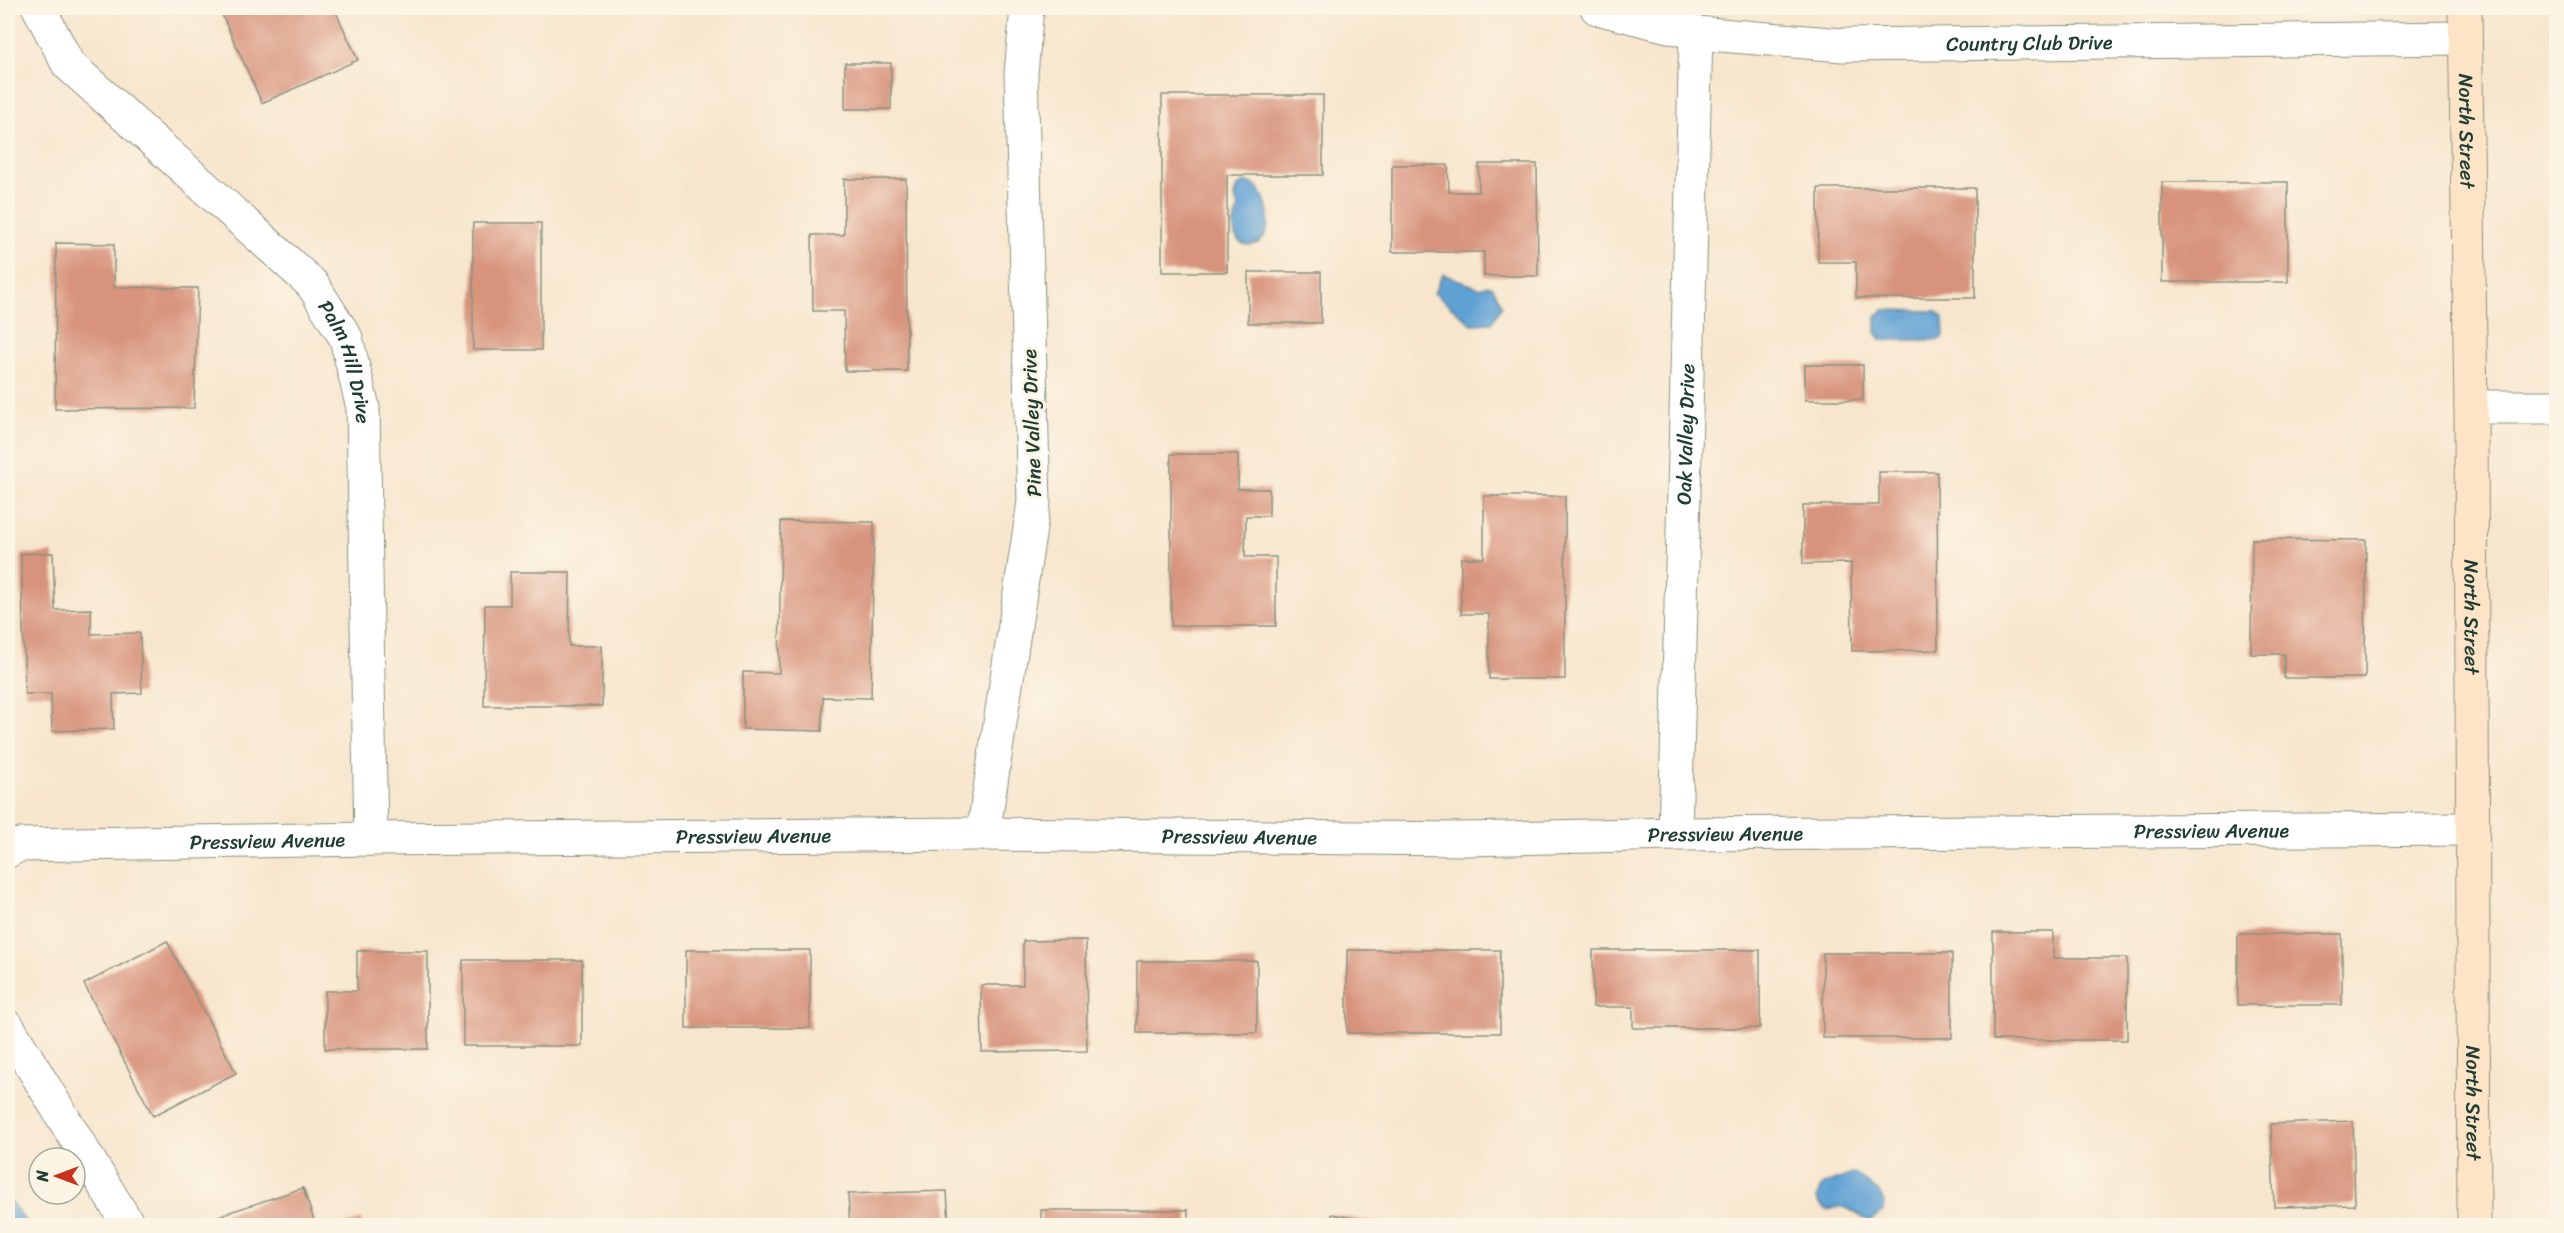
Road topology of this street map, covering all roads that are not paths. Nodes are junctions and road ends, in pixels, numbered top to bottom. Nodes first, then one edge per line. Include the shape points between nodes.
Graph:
1 (39, 8) edge
2 (1027, 8) edge
3 (1597, 8) edge
4 (2465, 23) edge
5 (1696, 33) junction
6 (2471, 407) junction
7 (2556, 407) edge
8 (2472, 829) junction
9 (983, 834) junction
10 (1675, 834) junction
11 (371, 838) junction
12 (8, 851) edge
13 (8, 1028) edge
14 (129, 1226) edge
15 (2474, 1226) edge

1 - 11 street, Palm Hill Drive via 68,64 312,284 345,338 363,408
2 - 9 street, Pine Valley Drive via 1021,74 1034,502
3 - 5 street, Country Club Drive
4 - 5 street, Country Club Drive via 1842,45
4 - 6 street, North Street
5 - 10 street, Oak Valley Drive
6 - 7 street
6 - 8 street, North Street
8 - 10 street, Pressview Avenue
8 - 15 street, North Street
9 - 10 street, Pressview Avenue via 1453,838
9 - 11 street, Pressview Avenue
11 - 12 street, Pressview Avenue via 19,845
13 - 14 street

